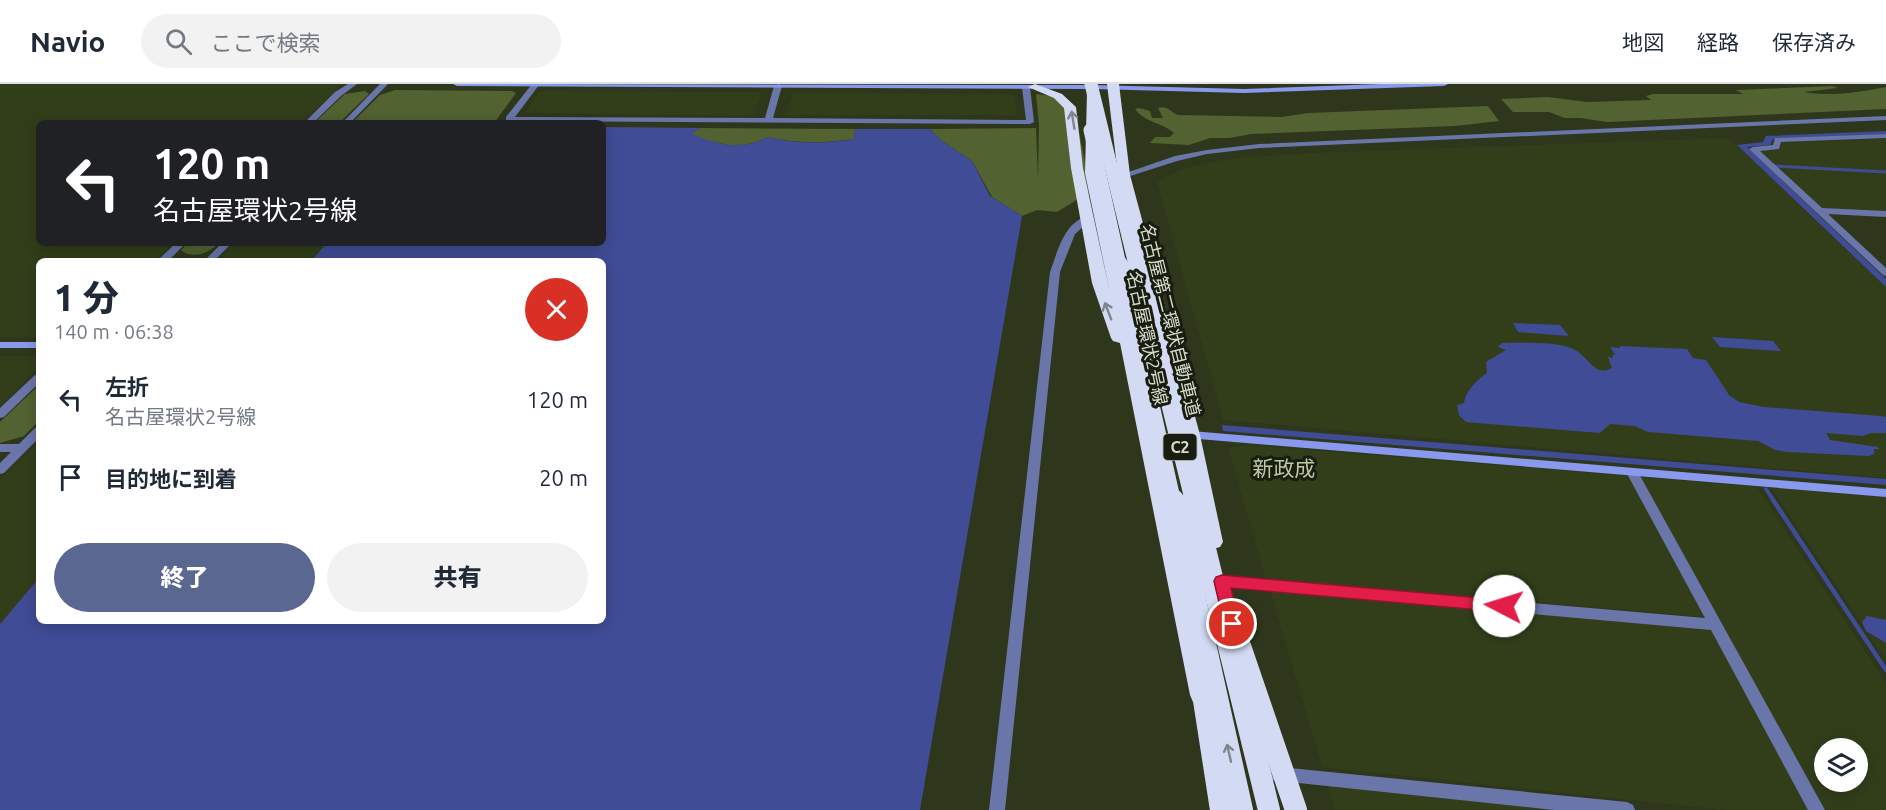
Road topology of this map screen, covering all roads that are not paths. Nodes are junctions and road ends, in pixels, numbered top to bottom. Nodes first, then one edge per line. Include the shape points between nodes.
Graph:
1 (353, 84) edge
2 (384, 84) edge
3 (457, 84) edge
4 (1292, 84) edge
5 (1444, 84) edge
6 (535, 85) edge
7 (585, 85) edge
8 (1097, 85) edge
9 (778, 86) junction
10 (1030, 87) junction
11 (1886, 118) edge
12 (311, 120) edge
13 (349, 120) edge
14 (768, 121) junction
15 (1886, 136) edge
16 (1124, 175) junction
17 (1819, 210) junction
18 (1886, 214) edge
19 (1087, 219) junction
20 (178, 246) edge
21 (224, 246) edge
22 (165, 258) edge
23 (212, 258) edge
24 (1886, 273) edge
25 (0, 345) edge
26 (36, 345) edge
27 (1132, 364) junction
28 (36, 380) edge
29 (0, 414) edge
30 (36, 434) edge
31 (1191, 435) junction
32 (0, 448) edge
33 (22, 448) junction
34 (0, 470) edge
35 (1632, 472) junction
36 (1886, 493) edge
37 (1185, 511) junction
38 (1222, 581) junction
39 (1716, 625) junction
40 (1273, 799) edge
41 (997, 810) edge
42 (1223, 810) edge
43 (1242, 810) edge
44 (1296, 810) edge
45 (1627, 810) edge
46 (1817, 810) edge

1 - 12 street
2 - 13 street
3 - 6 street
4 - 8 street
5 - 8 street via 1244,91 1128,90
6 - 7 street
6 - 14 street via 509,119
7 - 9 street
8 - 10 street
8 - 16 highway, 名古屋環状2号線
8 - 27 highway, 名古屋環状2号線 via 1091,173
8 - 37 highway, 名古屋第二環状自動車道 / C2, bridge
9 - 10 street
9 - 14 street
10 - 14 street via 1030,122
19 -> 10 highway via 1070,107 1058,96
11 - 16 street via 1259,146 1196,154
15 - 17 street via 1778,140 1776,147 1753,149
16 - 31 highway, 名古屋環状2号線
17 - 18 street
17 - 24 street
27 -> 19 highway via 1101,292
19 - 41 street via 1071,231 1055,272
20 - 22 street
21 - 23 street
25 - 26 street
27 - 42 highway, 名古屋環状2号線
28 - 29 street
30 - 33 street
31 - 35 street
31 - 38 highway, 名古屋環状2号線
32 - 33 street
33 - 34 street
35 - 36 street
35 - 39 street
37 - 40 highway, 名古屋第二環状自動車道 / C2, bridge
37 - 42 highway, bridge via 1181,564
43 -> 37 highway, 名古屋第二環状自動車道 / C2, bridge
37 - 44 highway, bridge
38 - 39 street
38 - 40 highway, 名古屋環状2号線
39 - 46 street
40 - 45 street

